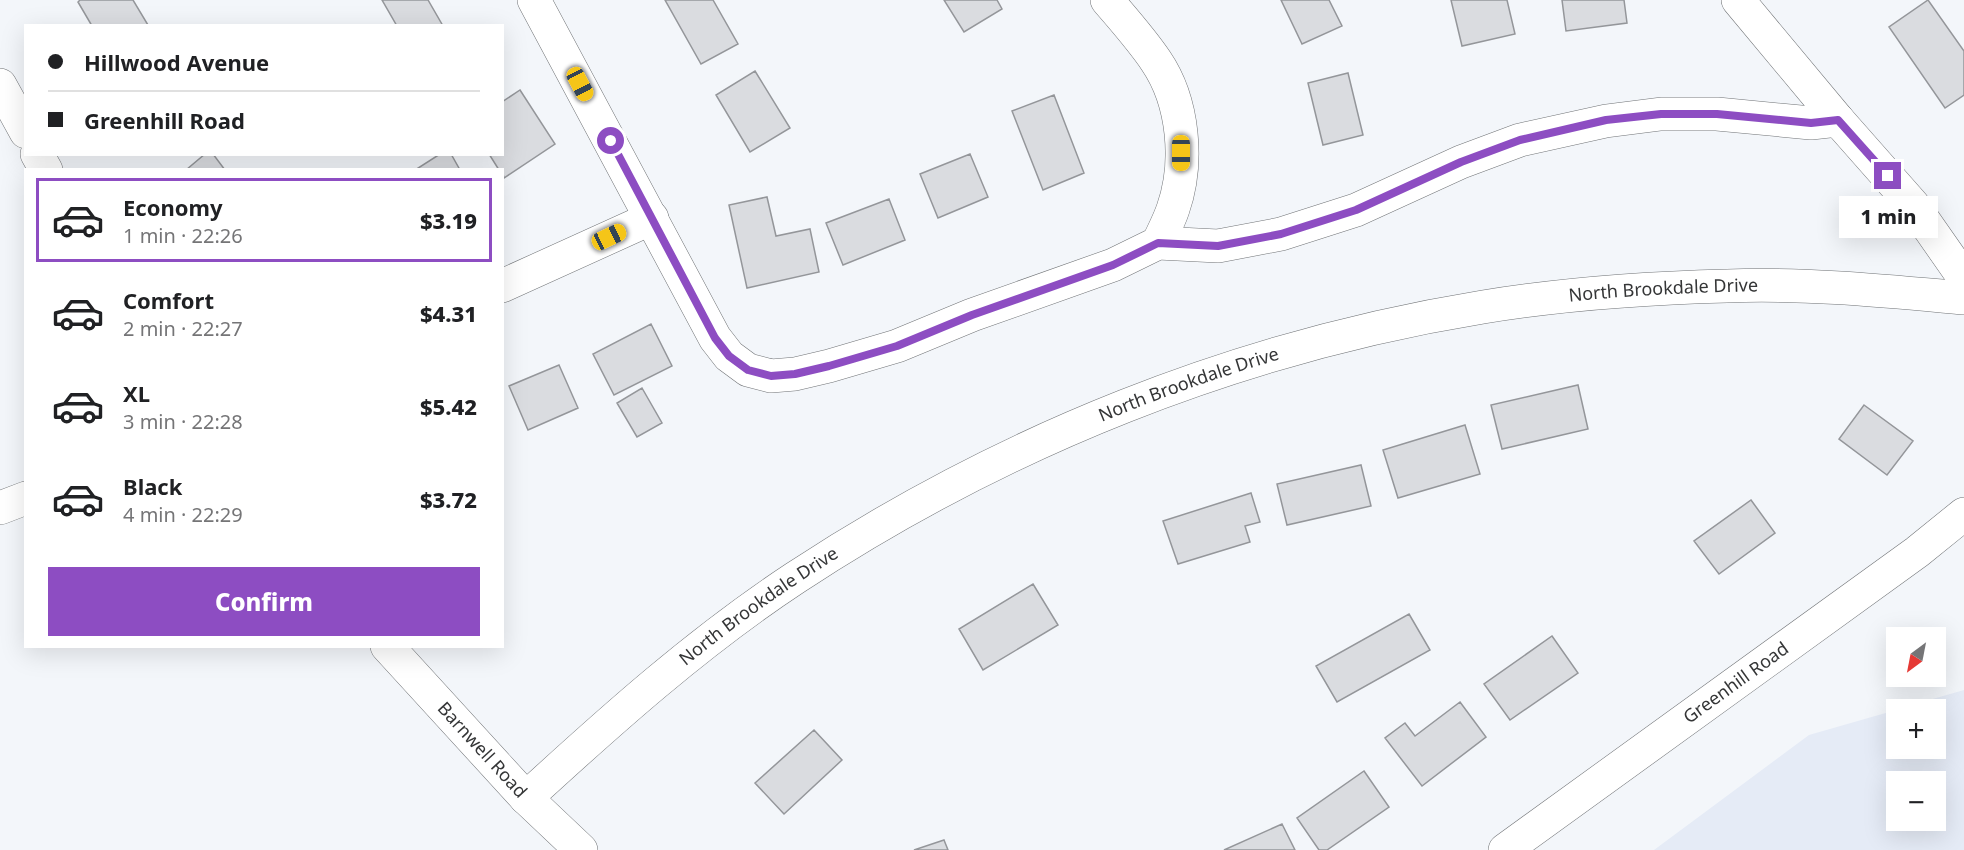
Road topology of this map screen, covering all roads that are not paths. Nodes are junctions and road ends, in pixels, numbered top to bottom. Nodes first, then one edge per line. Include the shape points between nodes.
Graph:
1 (534, 0) edge
2 (1107, 0) edge
3 (1738, 0) edge
4 (0, 85) edge
5 (1838, 120) junction
6 (24, 128) edge
7 (652, 218) junction
8 (1158, 243) junction
9 (1964, 278) edge
10 (504, 285) edge
11 (1964, 298) edge
12 (24, 499) edge
13 (0, 508) edge
14 (1964, 514) edge
15 (389, 648) edge
16 (526, 798) junction
17 (581, 850) edge
18 (1505, 850) edge

1 - 7 street
2 - 8 street via 1158,63 1173,98 1181,134 1176,199
3 - 5 street
4 - 6 street
5 - 8 street via 1811,123 1706,114 1606,120 1520,140 1356,210 1281,234 1218,246
5 - 9 street via 1913,205
7 - 8 street via 715,338 729,356 748,370 771,376 829,366 897,346 1113,265
7 - 10 street
11 - 16 street, North Brookdale Drive via 1855,288 1730,285 1606,292 1483,307 1361,331 1240,364 1123,406 1009,455 899,514 794,579 693,653
12 - 13 street
14 - 18 street, Greenhill Road
15 - 16 street, Barnwell Road
16 - 17 street, Barnwell Road

